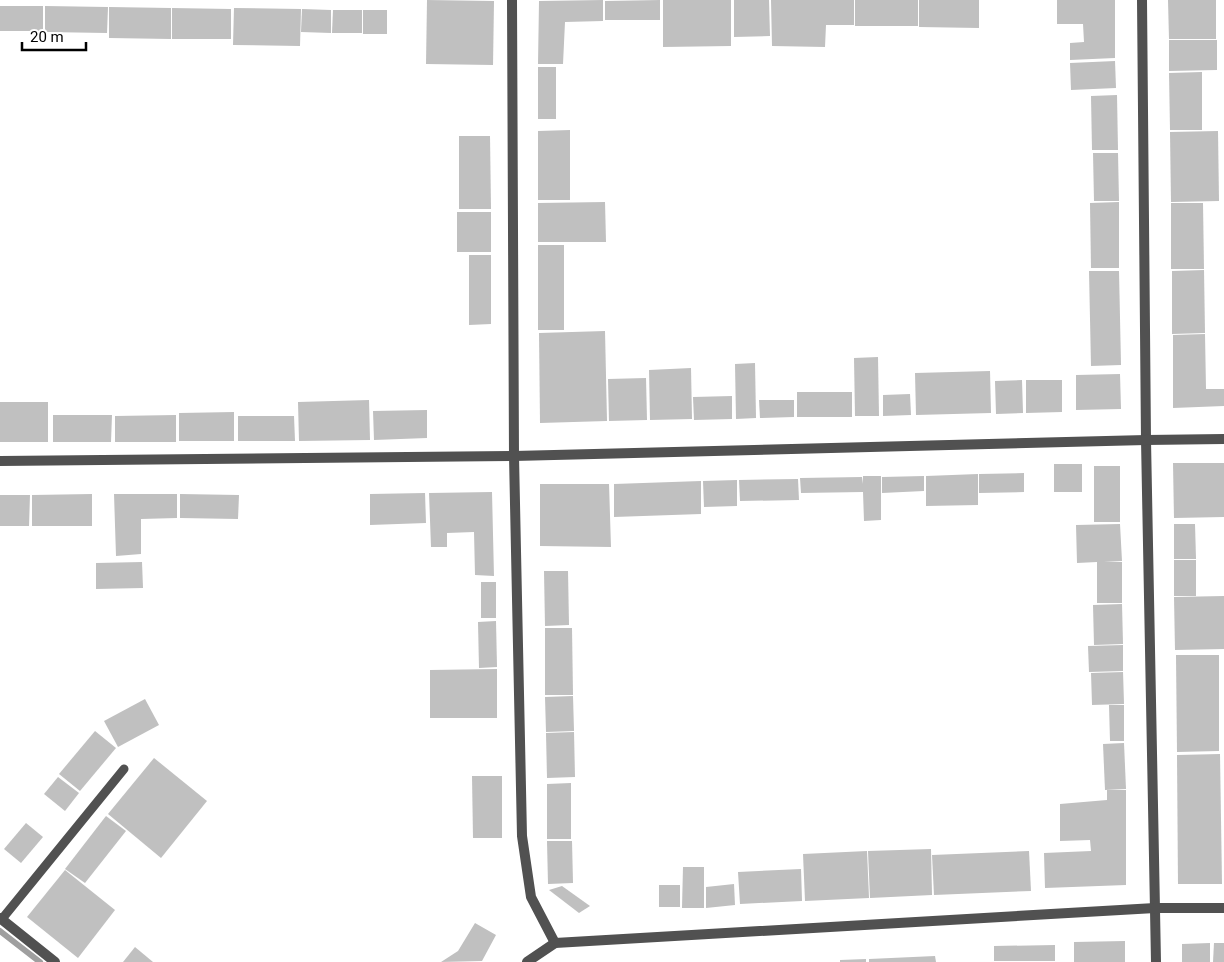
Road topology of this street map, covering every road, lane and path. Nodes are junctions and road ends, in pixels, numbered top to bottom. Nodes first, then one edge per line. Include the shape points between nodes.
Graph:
1 (512, 0) edge
2 (1142, 0) edge
3 (1224, 439) edge
4 (1146, 440) junction
5 (514, 456) junction
6 (0, 461) edge
7 (124, 769) dead end
8 (1155, 908) junction
9 (1224, 908) edge
10 (1, 919) edge
11 (555, 943) junction
12 (56, 962) edge
13 (527, 962) edge
14 (1156, 962) edge

1 - 5 street
2 - 4 street
3 - 4 street
4 - 5 street
4 - 8 street
5 - 6 street
5 - 11 street via 522,836 531,897
7 - 10 lane
8 - 9 street
8 - 11 street
8 - 14 street
10 - 12 street
11 - 13 street

